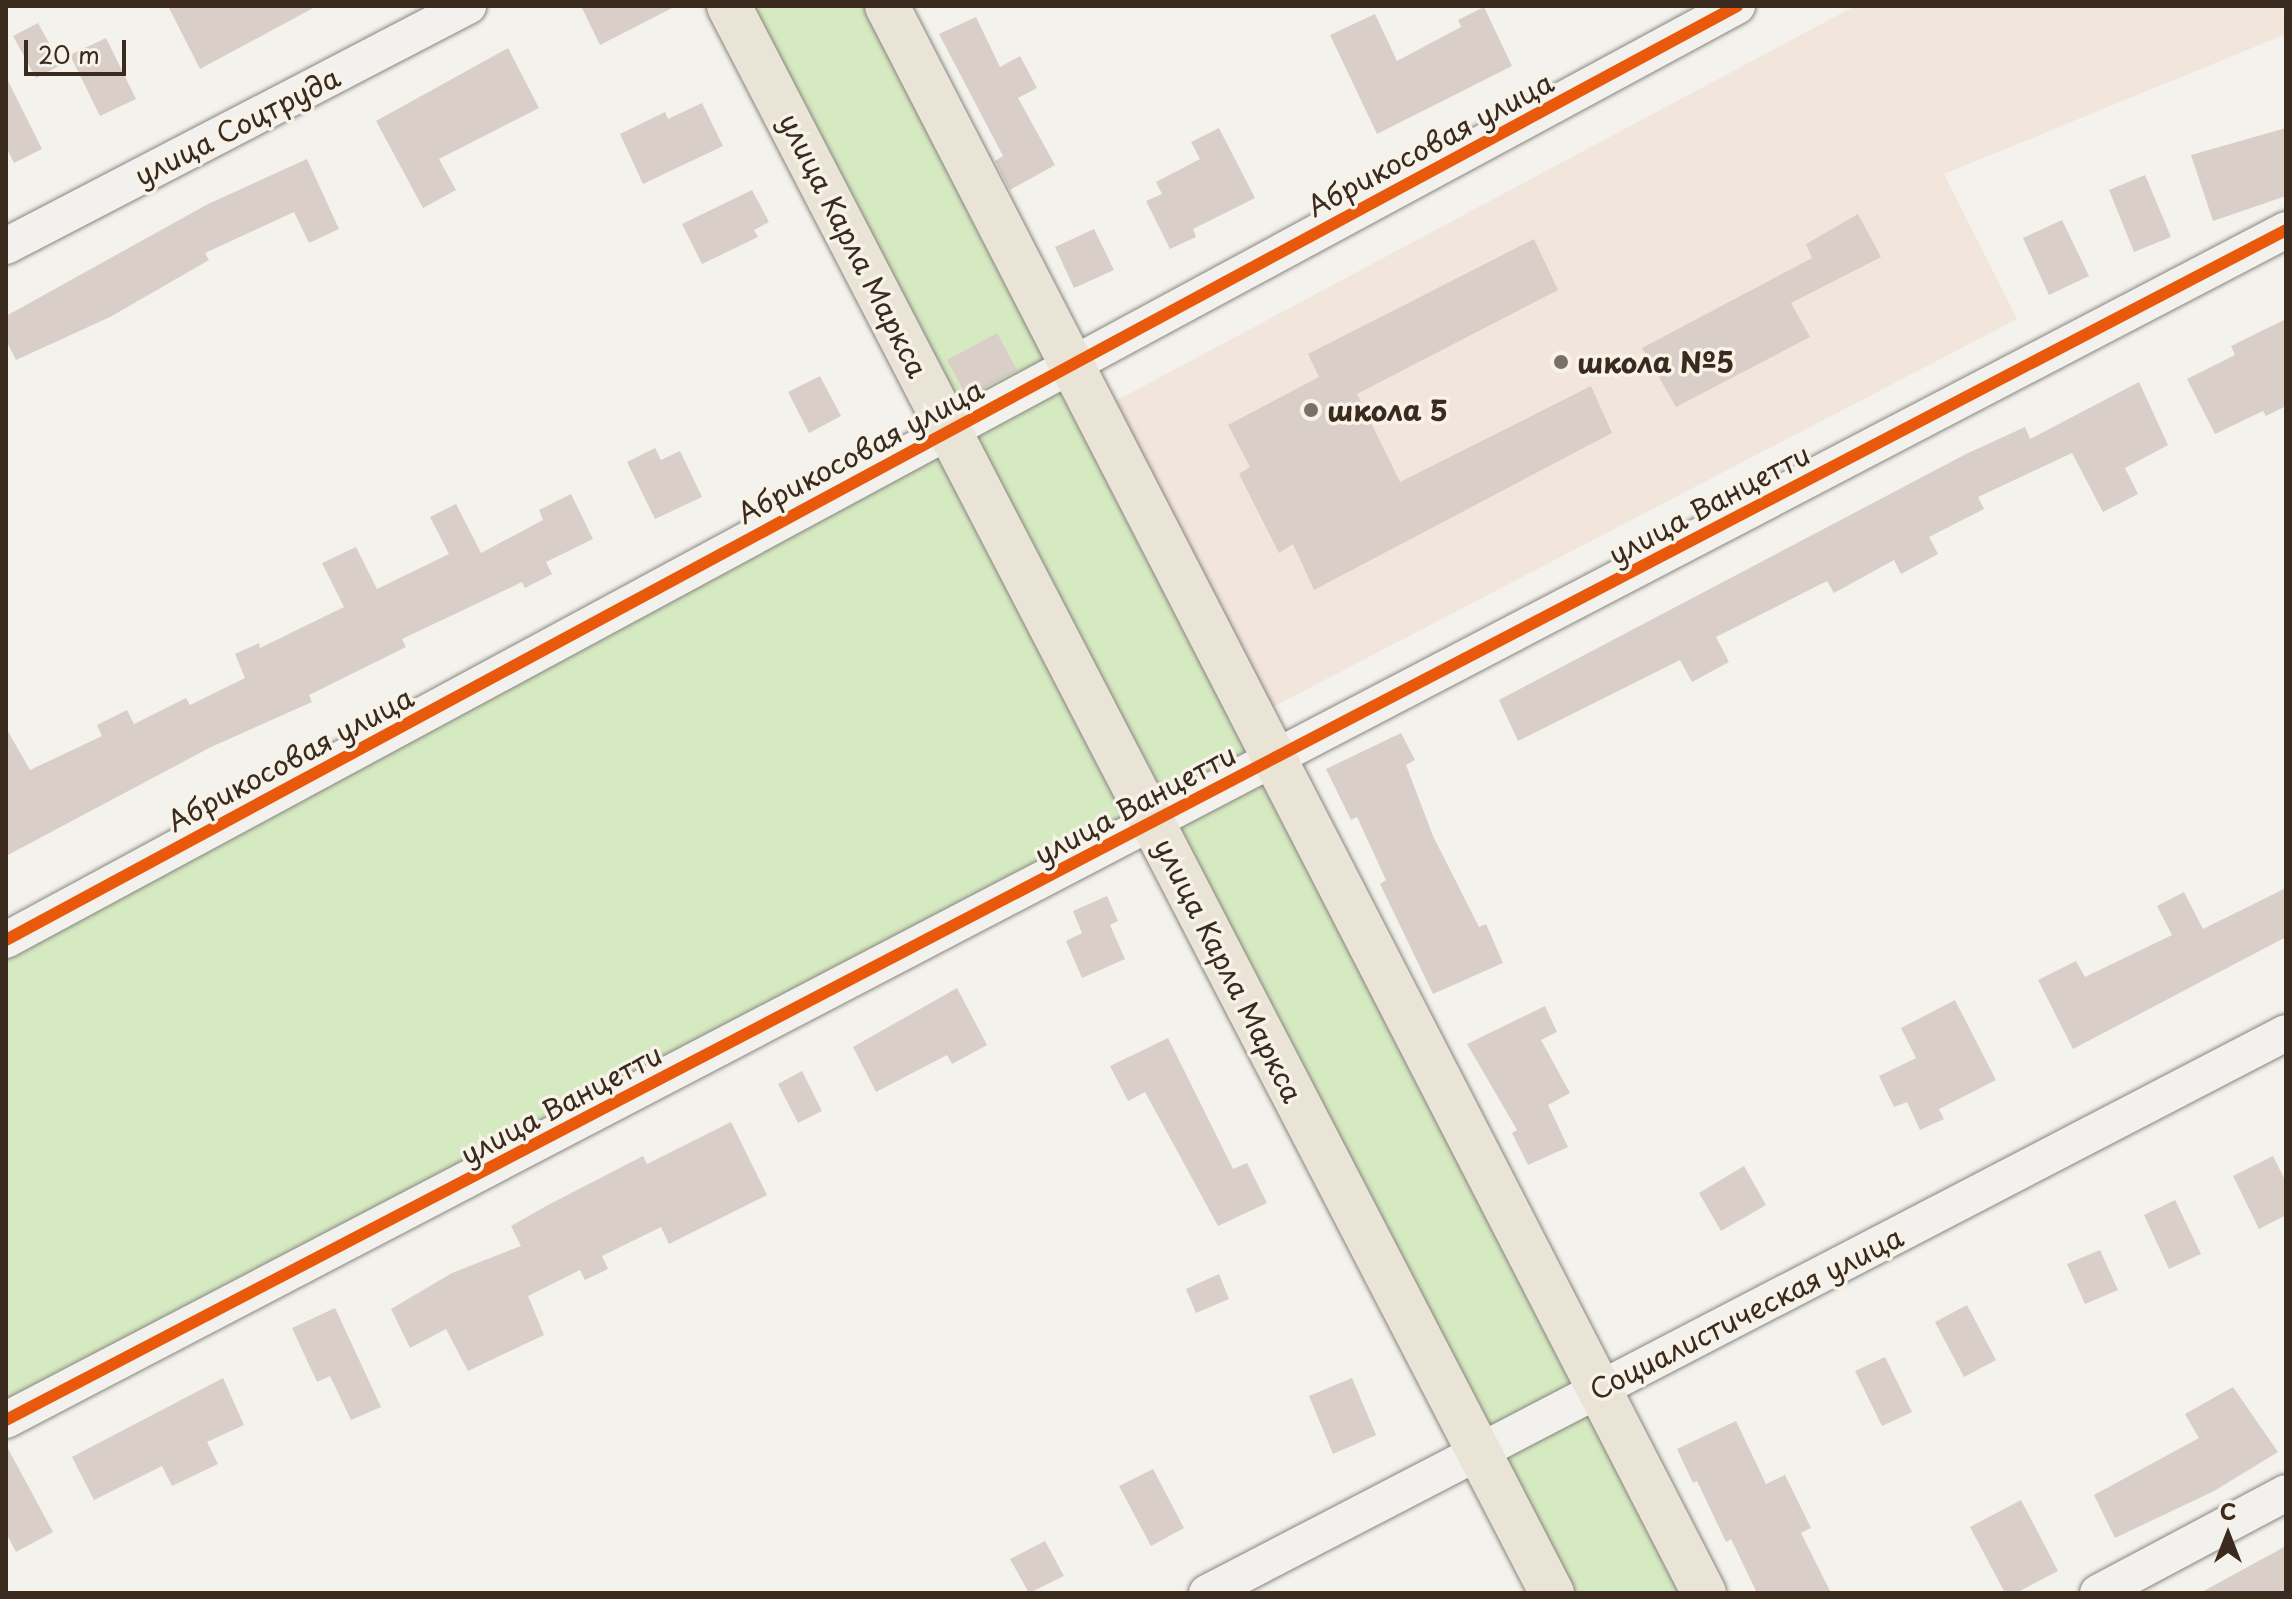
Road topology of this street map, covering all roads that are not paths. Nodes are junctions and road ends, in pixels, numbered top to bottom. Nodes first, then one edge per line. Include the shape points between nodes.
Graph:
1 (468, 6) edge
2 (729, 6) edge
3 (887, 6) edge
4 (1737, 6) edge
5 (2286, 230) edge
6 (6, 246) edge
7 (1071, 364) junction
8 (950, 430) junction
9 (1274, 758) junction
10 (1152, 822) junction
11 (6, 940) edge
12 (2286, 1033) edge
13 (1600, 1389) junction
14 (6, 1420) edge
15 (1478, 1452) junction
16 (2286, 1493) edge
17 (1207, 1593) edge
18 (1552, 1593) edge
19 (1704, 1593) edge
20 (2098, 1593) edge

1 - 6 street, улица Соцтруда
2 - 8 main road, улица Карла Маркса
3 - 7 main road
4 - 7 street, Абрикосовая улица
5 - 9 street, улица Ванцетти
7 - 8 street, Абрикосовая улица
7 - 9 main road
8 - 10 main road, улица Карла Маркса
8 - 11 street, Абрикосовая улица
9 - 10 street, улица Ванцетти
9 - 13 main road
10 - 14 street, улица Ванцетти
10 - 15 main road, улица Карла Маркса
12 - 13 street, Социалистическая улица
13 - 15 street, Социалистическая улица
13 - 19 main road
15 - 17 street, Социалистическая улица
15 - 18 main road, улица Карла Маркса
16 - 20 street

